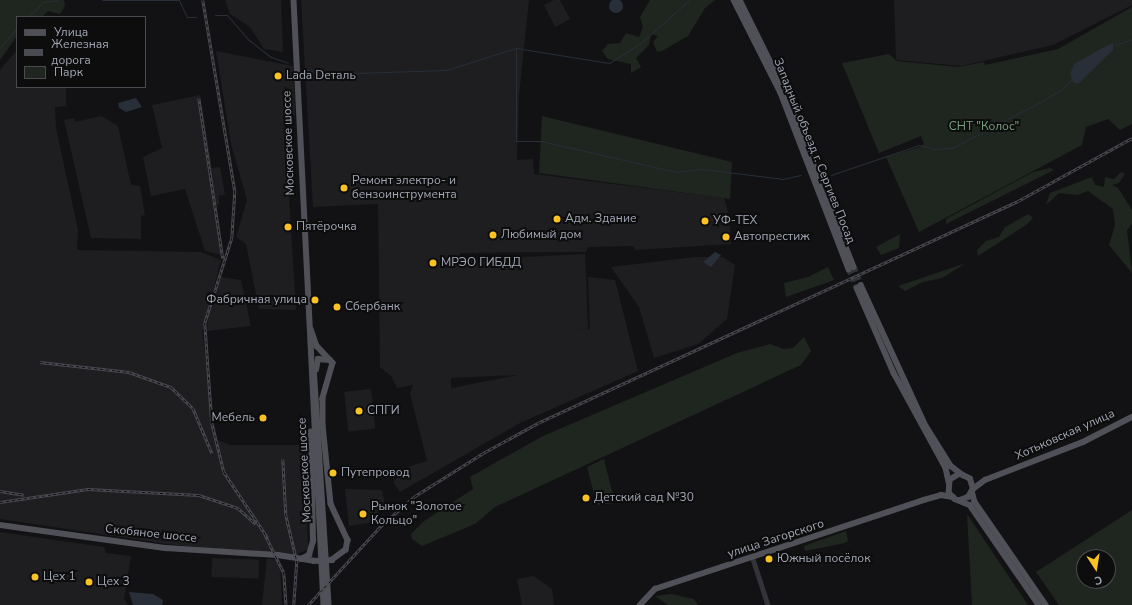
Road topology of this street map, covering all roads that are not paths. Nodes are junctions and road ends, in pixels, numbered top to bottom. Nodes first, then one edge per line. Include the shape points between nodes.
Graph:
1 (294, 0) edge
2 (734, 0) edge
3 (740, 0) edge
4 (307, 286) junction
5 (311, 329) junction
6 (312, 359) junction
7 (332, 361) junction
8 (315, 378) junction
9 (312, 404) junction
10 (1132, 417) edge
11 (1007, 472) junction
12 (963, 475) junction
13 (970, 479) junction
14 (948, 483) junction
15 (972, 490) junction
16 (953, 497) junction
17 (924, 500) junction
18 (960, 500) junction
19 (0, 525) edge
20 (322, 534) junction
21 (299, 559) junction
22 (753, 559) junction
23 (332, 560) joint
24 (324, 605) edge
25 (329, 605) edge
26 (640, 605) edge
27 (768, 605) edge
28 (1039, 605) edge
29 (1046, 605) edge

1 - 4 main road, Московское шоссе
2 - 3 main road, Западный объезд г. Сергиев Посад via 781,93 851,268 785,91
4 - 5 main road, Московское шоссе
4 - 6 main road, Московское шоссе
5 - 6 main road, Московское шоссе
5 - 7 main road via 317,346
6 - 7 main road via 323,355
6 - 8 main road, Московское шоссе
6 - 9 main road, Московское шоссе
7 - 8 main road, Московское шоссе via 325,357 318,360
7 - 23 main road, Московское шоссе via 322,409 329,494 333,512 348,540 346,550
8 - 20 main road, Московское шоссе
9 - 20 main road, Московское шоссе
9 - 21 main road via 313,541 309,555
10 - 11 main road, Хотьковская улица via 1083,442
11 - 13 main road
11 - 15 main road
12 - 13 main road
12 - 14 main road
12 - 14 main road via 950,466 926,426 859,287 894,373 946,468
13 - 15 main road
14 - 16 main road
14 - 17 main road
15 - 18 main road
15 - 29 main road via 977,505
16 - 17 main road via 941,495
16 - 18 main road
17 - 22 main road, улица Загорского
18 - 28 main road via 970,505
19 - 21 main road, Скобяное шоссе via 166,548
20 - 24 main road
20 - 25 main road
21 - 23 main road, Скобяное шоссе, bridge
22 - 26 main road, улица Загорского via 655,589
22 - 27 street

